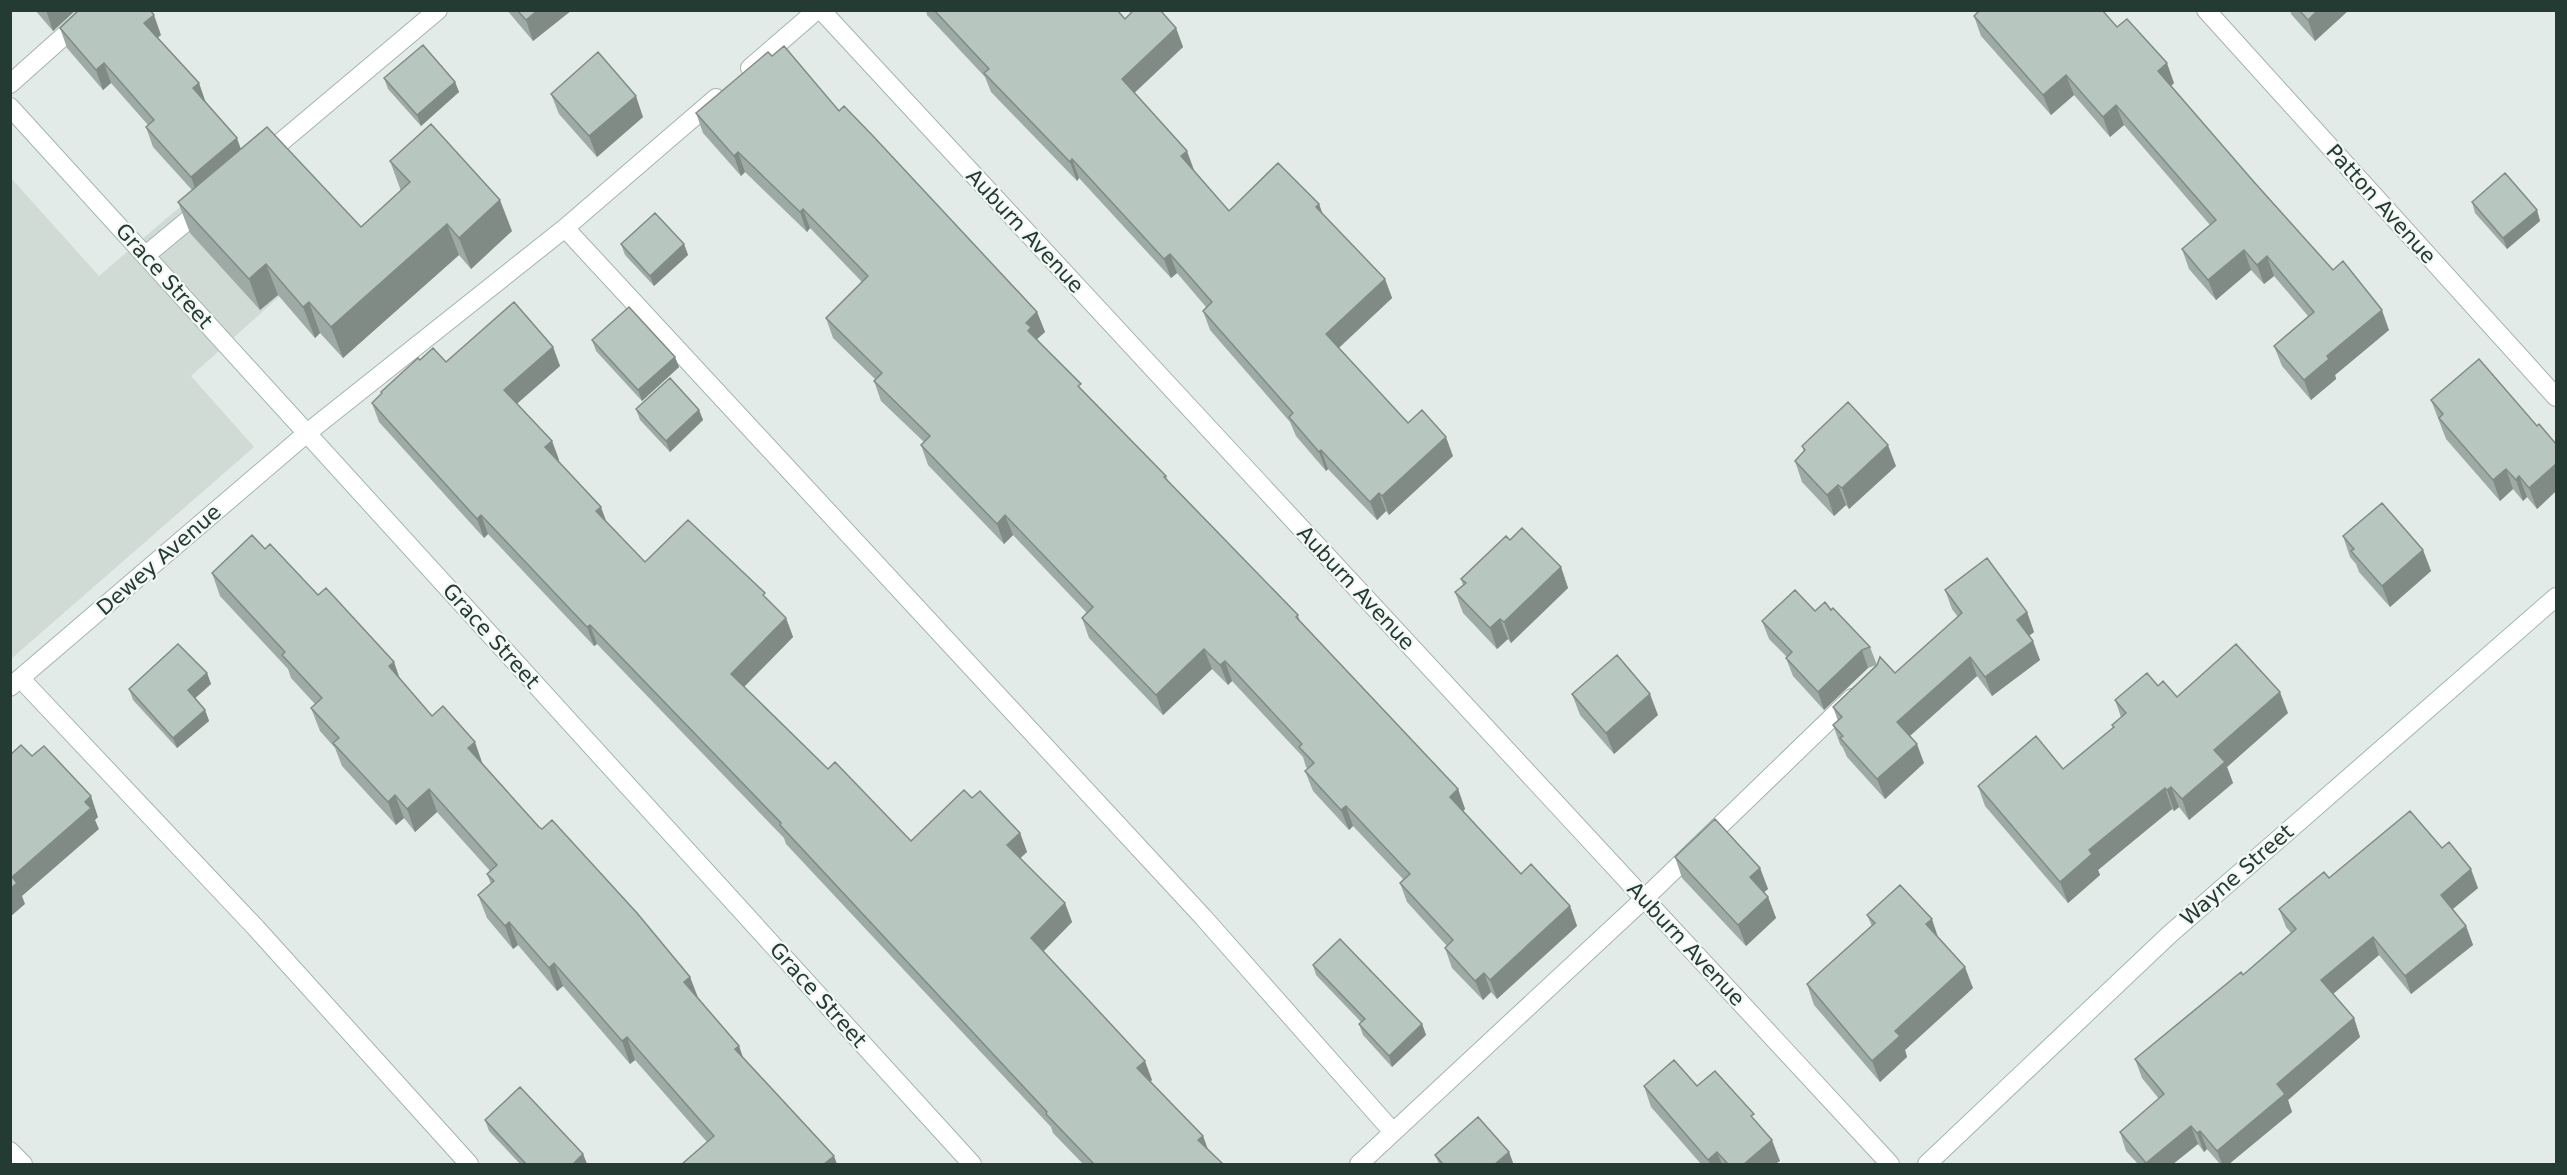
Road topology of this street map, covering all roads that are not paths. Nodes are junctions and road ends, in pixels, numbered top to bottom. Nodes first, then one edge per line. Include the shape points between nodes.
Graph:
1 (93, 10) edge
2 (438, 10) edge
3 (819, 10) edge
4 (2206, 10) edge
5 (10, 84) edge
6 (10, 107) edge
7 (246, 171) edge
8 (219, 194) edge
9 (565, 228) junction
10 (146, 255) junction
11 (2556, 397) edge
12 (307, 433) junction
13 (2556, 597) edge
14 (16, 683) edge
15 (1867, 684) edge
16 (1644, 899) junction
17 (1393, 1132) junction
18 (10, 1151) edge
19 (23, 1164) edge
20 (469, 1164) edge
21 (972, 1164) edge
22 (1359, 1164) edge
23 (1890, 1164) edge
24 (1927, 1164) edge

1 - 5 street
2 - 7 street
3 - 9 street, Dewey Avenue
3 - 16 street, Auburn Avenue
4 - 11 street, Patton Avenue
6 - 10 street, Grace Street
8 - 10 street
9 - 12 street, Dewey Avenue
9 - 17 street via 1196,908
10 - 12 street, Grace Street
12 - 14 street, Dewey Avenue
12 - 21 street, Grace Street
13 - 24 street, Wayne Street via 2170,934
14 - 20 street via 256,928
15 - 16 street
16 - 17 street
16 - 23 street, Auburn Avenue
17 - 22 street
18 - 19 street

